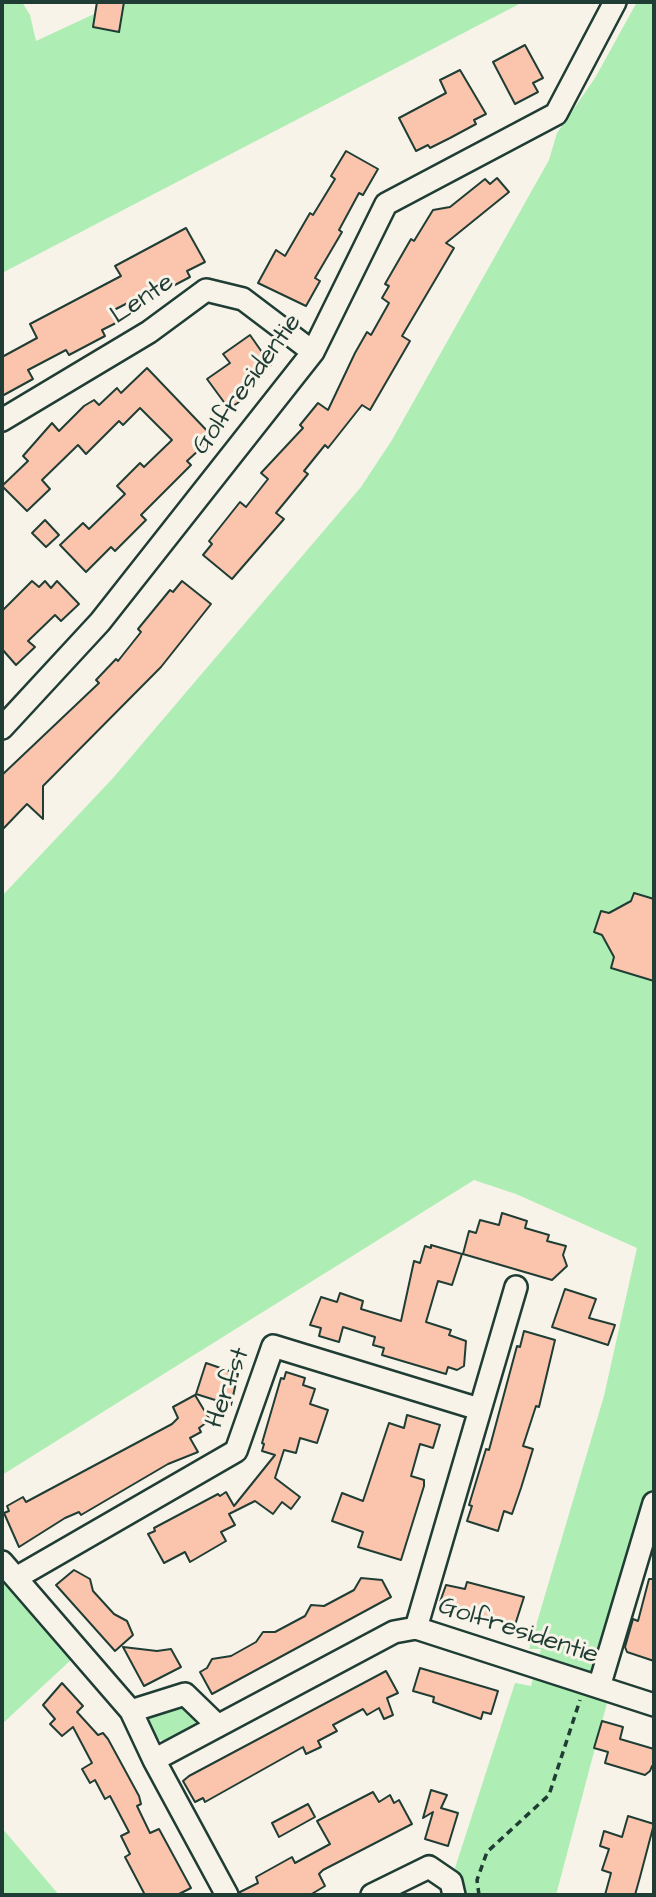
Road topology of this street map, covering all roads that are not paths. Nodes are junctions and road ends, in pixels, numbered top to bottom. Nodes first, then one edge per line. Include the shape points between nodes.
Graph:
1 (615, 2) edge
2 (313, 352) junction
3 (2, 420) edge
4 (2, 728) edge
5 (516, 1287) dead end
6 (480, 1409) junction
7 (654, 1503) edge
8 (9, 1570) edge
9 (416, 1628) junction
10 (592, 1685) junction
11 (654, 1705) edge
12 (131, 1711) junction
13 (218, 1726) junction
14 (154, 1760) junction
15 (227, 1895) edge
16 (372, 1895) edge
17 (454, 1895) edge

1 - 2 street, Golfresidentie via 556,114 386,204
2 - 3 street, Lente via 243,299 206,290 149,332
2 - 4 street, Golfresidentie via 100,622
5 - 6 street
6 - 8 street, Herfst via 273,1346 236,1451
6 - 9 street
7 - 10 street
8 - 12 street
9 - 10 street, Golfresidentie
9 - 13 street, Golfresidentie via 394,1632
10 - 11 street, Golfresidentie
12 - 13 street via 185,1694
12 - 14 street
13 - 14 street, Golfresidentie
14 - 15 street
16 - 17 street via 429,1867 451,1882

